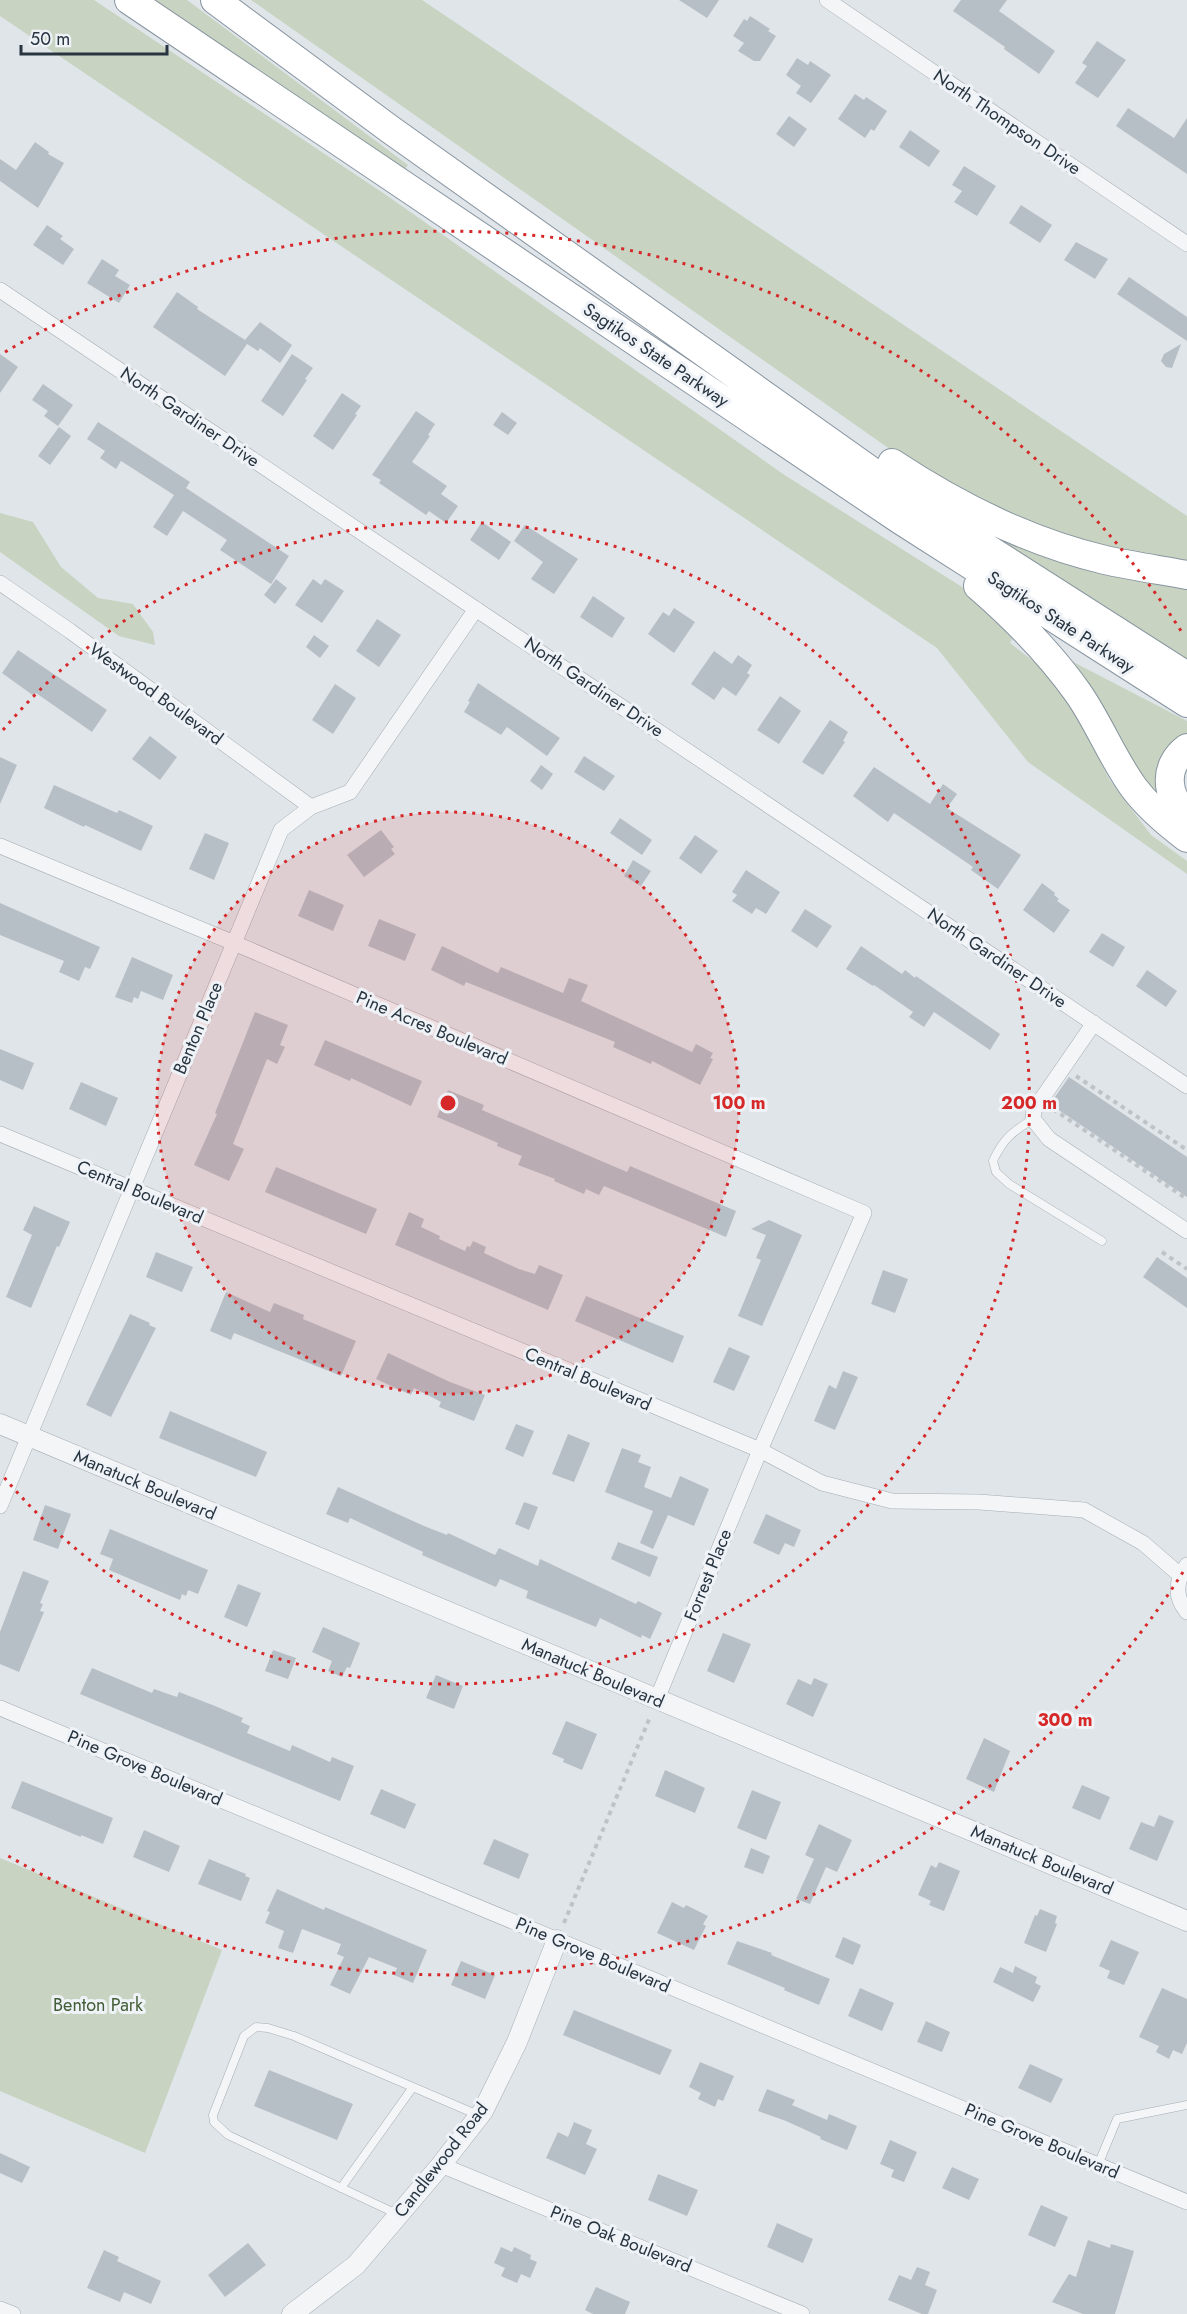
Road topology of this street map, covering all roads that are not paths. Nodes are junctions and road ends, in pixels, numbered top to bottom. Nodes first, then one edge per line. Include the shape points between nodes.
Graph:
1 (129, 0) edge
2 (215, 0) edge
3 (827, 0) edge
4 (1187, 244) edge
5 (0, 290) edge
6 (736, 375) junction
7 (899, 519) junction
8 (1187, 575) edge
9 (0, 583) edge
10 (476, 609) junction
11 (1187, 676) edge
12 (1187, 703) edge
13 (1187, 748) edge
14 (311, 807) junction
15 (1187, 814) edge
16 (1187, 838) edge
17 (0, 846) edge
18 (234, 944) junction
19 (1094, 1023) junction
20 (1187, 1086) edge
21 (1033, 1119) junction
22 (0, 1134) edge
23 (131, 1188) junction
24 (864, 1213) joint
25 (1187, 1231) edge
26 (1102, 1241) dead end
27 (0, 1424) edge
28 (29, 1437) junction
29 (759, 1450) junction
30 (0, 1506) edge
31 (1183, 1570) edge
32 (1187, 1612) edge
33 (657, 1699) junction
34 (0, 1708) edge
35 (1187, 1921) edge
36 (557, 1940) junction
37 (413, 2087) junction
38 (1187, 2105) edge
39 (479, 2116) junction
40 (441, 2164) junction
41 (1098, 2165) junction
42 (341, 2188) junction
43 (1187, 2202) edge
44 (399, 2215) junction
45 (0, 2309) edge
46 (13, 2314) edge
47 (292, 2314) edge
48 (802, 2314) edge

1 - 7 highway, Sagtikos State Parkway
2 - 6 highway, Sagtikos State Parkway via 400,137
3 - 4 street, North Thompson Drive
5 - 10 street, North Gardiner Drive
6 - 8 highway via 857,441 942,496 1002,525 1093,556
6 - 11 highway, Sagtikos State Parkway via 915,503
7 - 12 highway, Sagtikos State Parkway
7 - 16 highway via 1014,617 1048,653 1089,711 1134,788
9 - 14 street, Westwood Boulevard
10 - 14 street, Benton Place via 350,792
10 - 19 street, North Gardiner Drive
13 - 15 highway via 1173,764 1169,779 1176,804
14 - 18 street, Benton Place via 281,830
17 - 18 street, Pine Acres Boulevard
18 - 23 street, Benton Place
18 - 24 street, Pine Acres Boulevard
19 - 20 street, North Gardiner Drive
19 - 21 street via 1034,1110
21 - 25 street via 1049,1139
21 - 26 lane via 1010,1133 998,1149 993,1161 996,1172
22 - 23 street, Central Boulevard
23 - 28 street, Benton Place
23 - 29 street, Central Boulevard
24 - 29 street, Forrest Place
27 - 28 street, Manatuck Boulevard
28 - 30 street, Benton Place
28 - 33 street, Manatuck Boulevard
29 - 31 street, Central Boulevard via 822,1483 892,1501 979,1502 1084,1510
29 - 33 street, Forrest Place
31 - 32 street, Central Boulevard via 1177,1590
33 - 35 street, Manatuck Boulevard
34 - 36 street, Pine Grove Boulevard
36 - 39 street, Candlewood Road via 517,2042
36 - 41 street, Pine Grove Boulevard
37 - 39 lane
37 - 42 lane
37 - 42 lane via 268,2028 256,2027 244,2036 213,2115 214,2122 228,2135
38 - 41 lane via 1117,2119
39 - 40 street, Candlewood Road
40 - 44 street, Candlewood Road
40 - 48 street, Pine Oak Boulevard
41 - 43 street, Pine Grove Boulevard
42 - 44 lane
44 - 47 street, Candlewood Road via 356,2265
45 - 46 street

